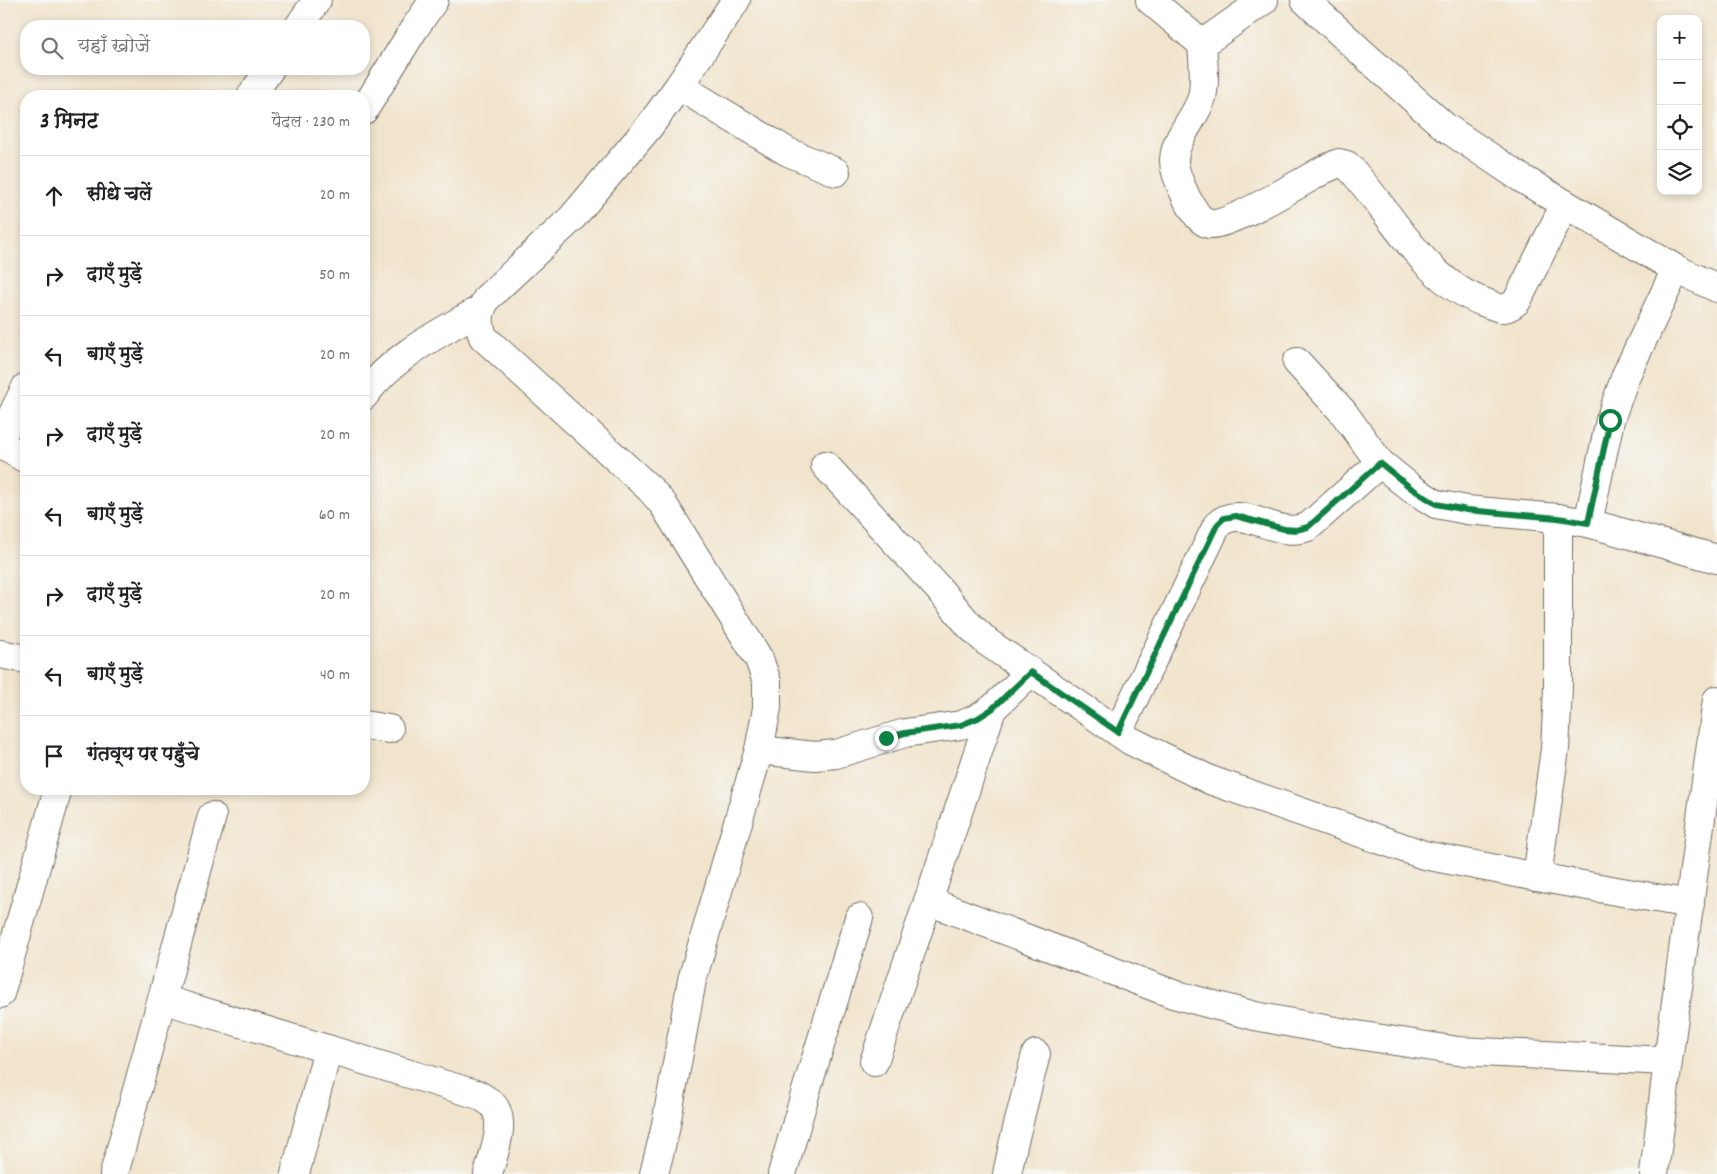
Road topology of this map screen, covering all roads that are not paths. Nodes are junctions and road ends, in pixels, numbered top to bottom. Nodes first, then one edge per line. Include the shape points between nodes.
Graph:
1 (317, 0) edge
2 (434, 0) edge
3 (736, 0) edge
4 (1150, 0) edge
5 (1264, 0) edge
6 (1306, 0) edge
7 (303, 20) edge
8 (1202, 44) junction
9 (266, 75) edge
10 (679, 86) junction
11 (255, 90) edge
12 (370, 101) edge
13 (836, 172) dead end
14 (1565, 204) junction
15 (1676, 269) junction
16 (1717, 288) edge
17 (481, 309) junction
18 (1297, 362) dead end
19 (370, 380) edge
20 (20, 399) edge
21 (0, 440) edge
22 (0, 444) edge
23 (20, 456) edge
24 (1380, 463) junction
25 (825, 466) dead end
26 (1558, 518) junction
27 (1588, 523) junction
28 (1717, 559) edge
29 (0, 654) edge
30 (20, 658) edge
31 (1031, 672) junction
32 (1717, 700) edge
33 (992, 709) junction
34 (1118, 732) junction
35 (758, 750) junction
36 (56, 795) edge
37 (212, 816) dead end
38 (1537, 878) junction
39 (928, 901) junction
40 (1690, 904) junction
41 (859, 918) dead end
42 (0, 994) edge
43 (162, 999) junction
44 (328, 1049) junction
45 (1036, 1054) dead end
46 (1668, 1061) junction
47 (874, 1062) dead end
48 (114, 1174) edge
49 (295, 1174) edge
50 (488, 1174) edge
51 (654, 1174) edge
52 (782, 1174) edge
53 (1008, 1174) edge
54 (1654, 1174) edge

1 - 7 street
2 - 12 street
3 - 10 street
4 - 8 street
5 - 8 street
6 - 14 street via 1445,127
8 - 14 street via 1202,98 1178,144 1174,159 1185,195 1196,214 1209,224 1219,224 1238,216 1338,164 1347,165 1412,247 1440,275 1456,289 1504,309 1517,301
9 - 11 street
10 - 13 street via 788,152
10 - 17 street via 648,128 571,218 487,298
14 - 15 street
15 - 16 street
15 - 27 street via 1626,375 1610,420
17 - 19 street
17 - 35 street via 478,322 483,337 662,504 759,659 766,682 766,708
18 - 24 street via 1343,412
20 - 21 street
22 - 23 street
24 - 26 street via 1436,504
24 - 34 street via 1308,527 1284,529 1236,516 1224,518 1217,525
25 - 31 street via 968,625
26 - 27 street
26 - 38 street via 1555,749
27 - 28 street
29 - 30 street
31 - 33 street
31 - 34 street
32 - 40 street
33 - 35 street via 961,725 905,733 836,754 815,756
33 - 39 street
34 - 38 street via 1210,780 1424,855
35 - 51 street via 692,980
36 - 42 street
37 - 43 street
38 - 40 street
39 - 46 street via 1173,994 1255,1016 1458,1051
39 - 47 street
40 - 46 street
41 - 52 street
43 - 44 street
43 - 48 street
44 - 49 street
44 - 50 street via 479,1095 493,1105 500,1120
45 - 53 street
46 - 54 street

